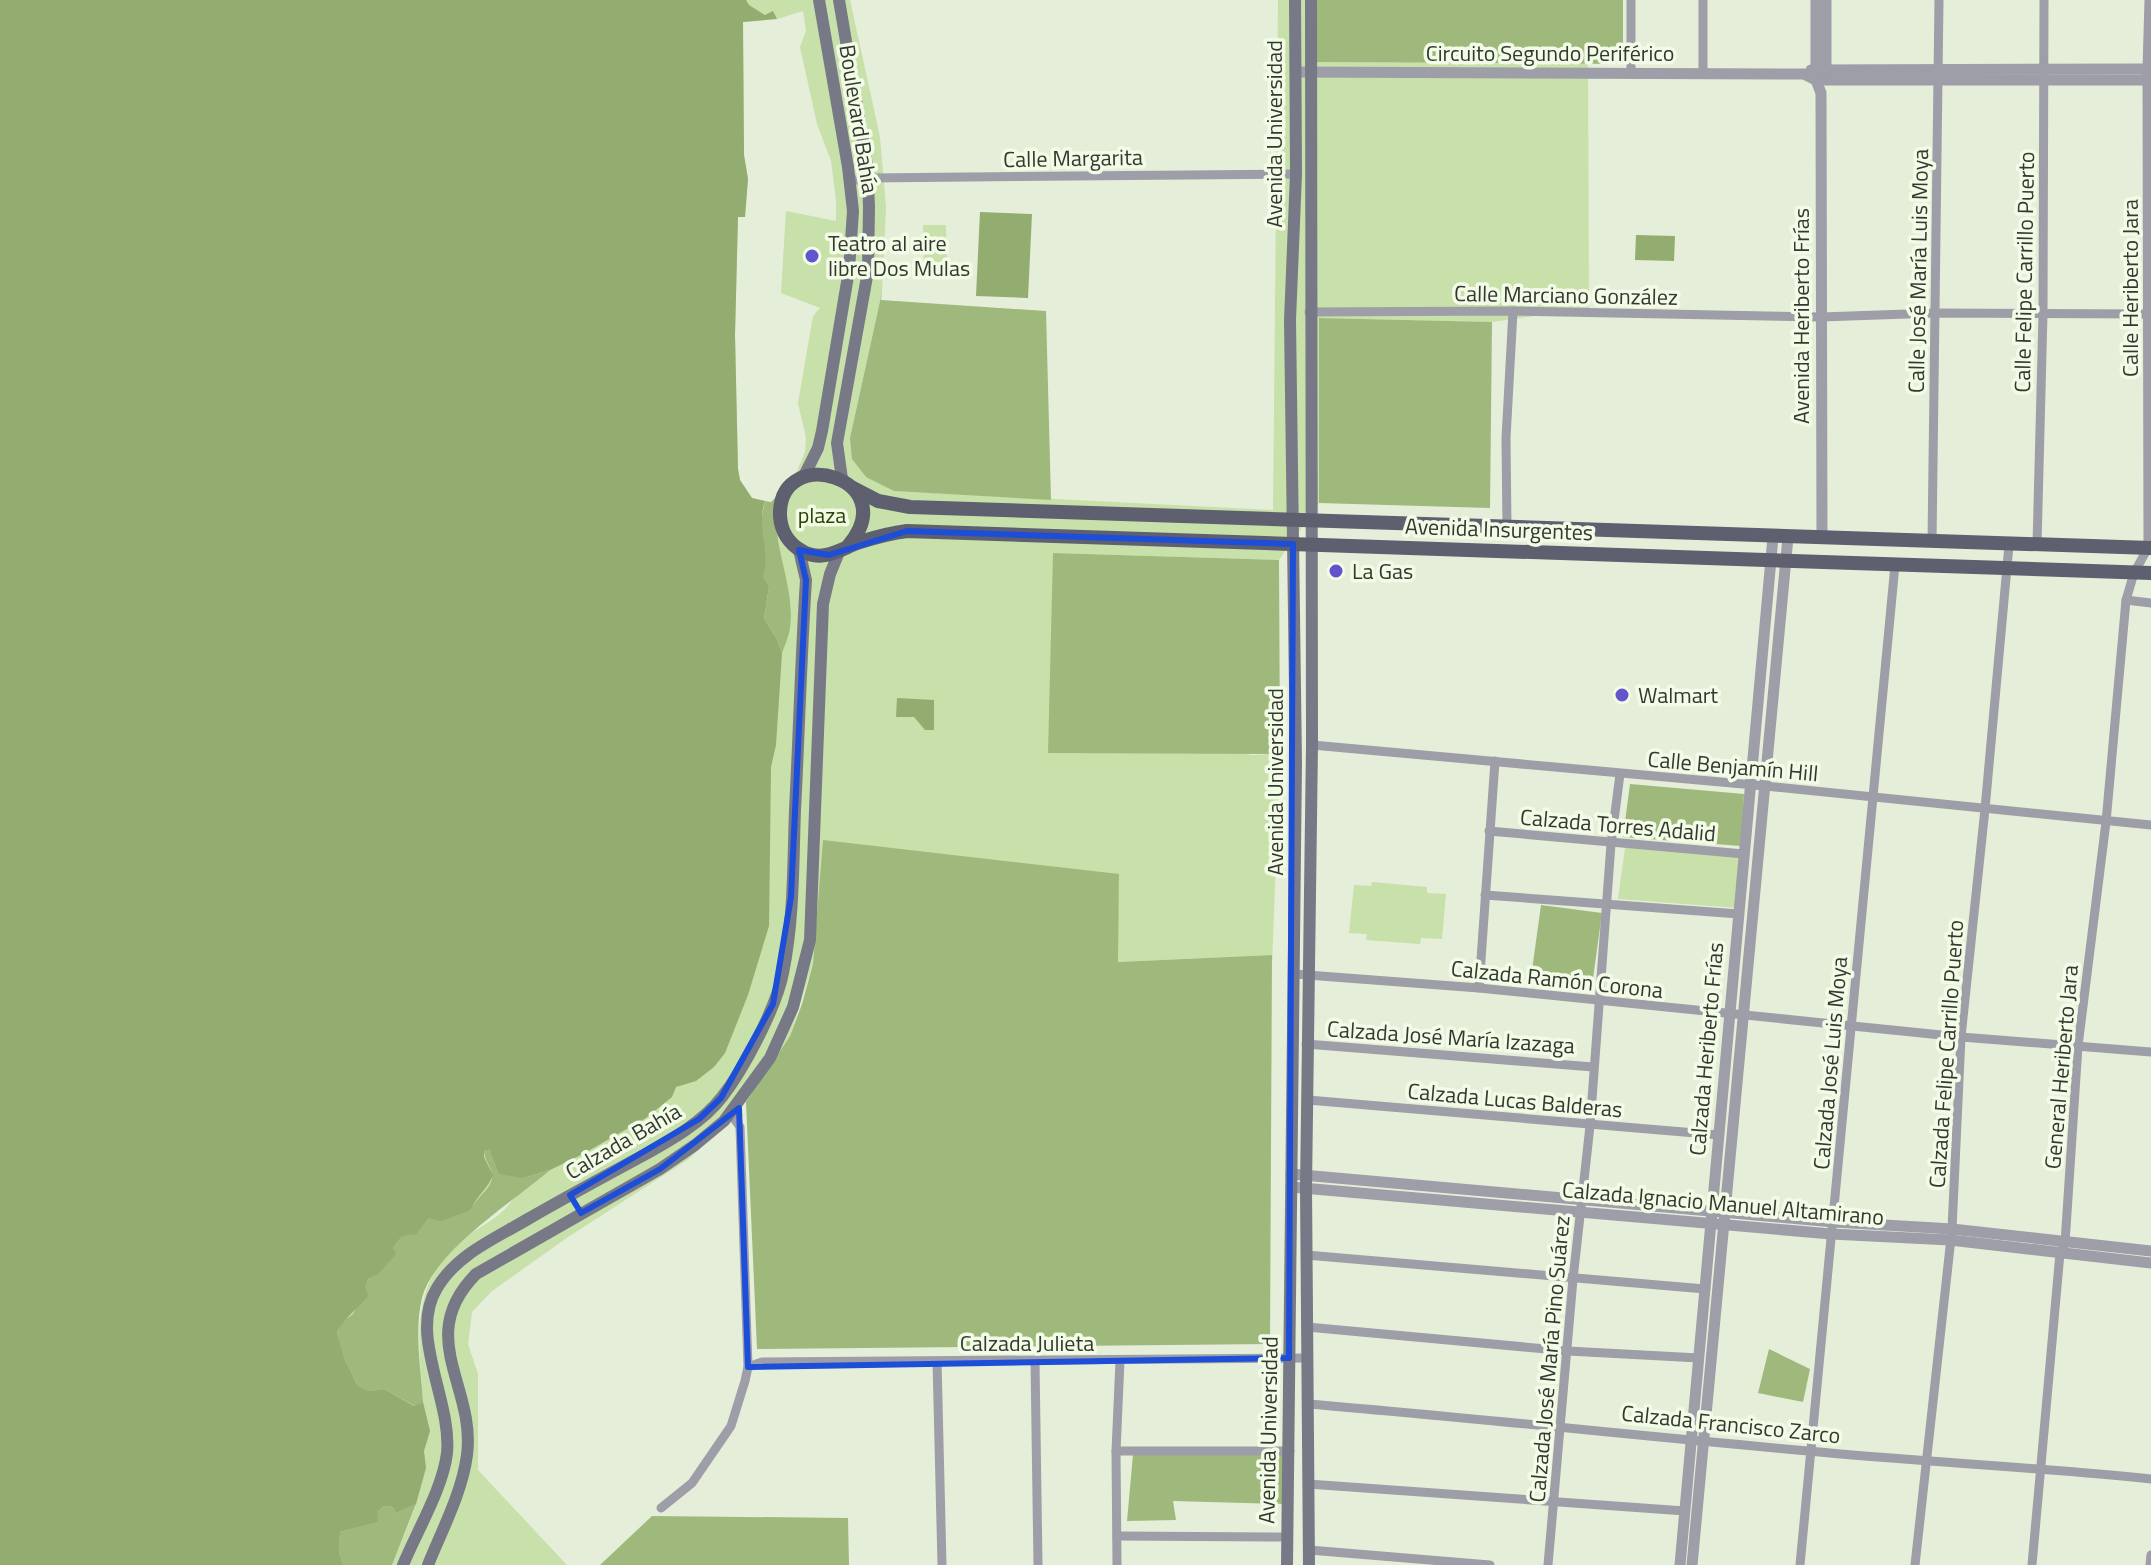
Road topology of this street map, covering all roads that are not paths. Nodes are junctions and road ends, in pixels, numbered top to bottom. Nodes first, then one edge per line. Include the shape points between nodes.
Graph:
1 (819, 0) edge
2 (839, 0) edge
3 (1295, 0) edge
4 (1311, 0) edge
5 (1631, 0) edge
6 (1703, 0) edge
7 (1816, 0) edge
8 (1826, 0) edge
9 (1939, 0) edge
10 (2044, 0) edge
11 (2149, 0) edge
12 (1296, 72) junction
13 (1311, 72) junction
14 (1631, 73) junction
15 (1703, 74) junction
16 (1821, 74) junction
17 (1939, 74) junction
18 (2045, 75) junction
19 (2149, 75) edge
20 (1296, 174) junction
21 (868, 178) junction
22 (850, 181) junction
23 (1513, 311) junction
24 (1309, 312) junction
25 (1936, 313) junction
26 (2043, 314) junction
27 (2150, 314) edge
28 (1821, 317) junction
29 (803, 478) junction
30 (848, 484) junction
31 (1115, 514) junction
32 (1293, 520) junction
33 (1312, 521) junction
34 (1507, 528) junction
35 (1780, 537) junction
36 (1111, 538) junction
37 (1822, 538) junction
38 (1932, 542) junction
39 (1293, 544) junction
40 (1312, 545) junction
41 (2009, 545) junction
42 (2037, 545) junction
43 (2150, 548) edge
44 (843, 549) junction
45 (799, 550) junction
46 (1778, 561) junction
47 (1895, 565) junction
48 (2008, 569) junction
49 (2134, 573) junction
50 (2151, 573) edge
51 (2126, 600) junction
52 (2151, 603) edge
53 (1312, 745) junction
54 (1495, 761) junction
55 (1620, 774) junction
56 (1750, 785) junction
57 (1765, 786) junction
58 (1871, 798) junction
59 (1985, 809) junction
60 (2106, 822) junction
61 (2151, 825) edge
62 (1489, 831) junction
63 (1611, 844) junction
64 (1744, 854) junction
65 (1485, 895) junction
66 (1607, 906) junction
67 (1739, 914) junction
68 (1294, 974) junction
69 (1307, 974) junction
70 (1479, 988) junction
71 (1599, 1002) junction
72 (1730, 1014) junction
73 (1743, 1015) junction
74 (1853, 1025) junction
75 (1961, 1037) junction
76 (1306, 1044) junction
77 (2078, 1046) junction
78 (2151, 1052) edge
79 (1593, 1067) junction
80 (1308, 1100) junction
81 (730, 1113) junction
82 (1590, 1126) junction
83 (1719, 1135) junction
84 (1291, 1180) junction
85 (1306, 1181) junction
86 (570, 1195) junction
87 (1582, 1199) junction
88 (1725, 1211) junction
89 (1581, 1212) junction
90 (581, 1213) junction
91 (1716, 1219) junction
92 (1832, 1228) junction
93 (1951, 1235) junction
94 (2063, 1248) junction
95 (2151, 1251) edge
96 (1306, 1255) junction
97 (2151, 1263) edge
98 (1573, 1279) junction
99 (1705, 1289) junction
100 (1307, 1327) junction
101 (1568, 1351) junction
102 (1289, 1358) junction
103 (1307, 1358) junction
104 (1699, 1358) junction
105 (937, 1361) junction
106 (1035, 1361) junction
107 (1120, 1361) junction
108 (748, 1367) junction
109 (1308, 1404) junction
110 (1561, 1426) junction
111 (1698, 1440) junction
112 (1116, 1451) junction
113 (1290, 1451) junction
114 (1811, 1452) junction
115 (1926, 1459) junction
116 (2042, 1468) junction
117 (2151, 1479) edge
118 (1308, 1484) junction
119 (1553, 1501) junction
120 (661, 1508) dead end
121 (1685, 1511) junction
122 (1117, 1536) junction
123 (1287, 1537) junction
124 (1309, 1550) junction
125 (2151, 1555) edge
126 (403, 1565) edge
127 (428, 1565) edge
128 (942, 1565) edge
129 (1038, 1565) edge
130 (1117, 1565) edge
131 (1287, 1565) edge
132 (1309, 1565) edge
133 (1490, 1565) edge
134 (1548, 1565) edge
135 (1680, 1565) edge
136 (1692, 1565) edge
137 (1800, 1565) edge
138 (1915, 1565) edge
139 (2032, 1565) edge
140 (2150, 1565) edge

1 - 22 main road, Boulevard Bahía
2 - 21 main road, Boulevard Bahía
3 - 12 main road, Avenida Universidad
4 - 13 main road, Avenida Universidad
5 - 14 street
6 - 15 street
7 - 16 street, Avenida Heriberto Frías
8 - 16 street, Avenida Heriberto Frías
9 - 17 street, Calle José María Luis Moya
10 - 18 street, Calle Felipe Carrillo Puerto
11 - 19 street, Calle Heriberto Jara
12 - 13 street, Circuito Segundo Periférico
12 - 20 main road, Avenida Universidad
13 - 14 street, Circuito Segundo Periférico
13 - 24 main road, Avenida Universidad
14 - 15 street, Circuito Segundo Periférico
15 - 16 street, Circuito Segundo Periférico
16 - 17 street
16 - 28 street, Avenida Heriberto Frías
17 - 18 street
17 - 25 street, Calle José María Luis Moya
18 - 19 street
18 - 26 street, Calle Felipe Carrillo Puerto
19 - 27 street, Calle Heriberto Jara
20 - 21 street, Calle Margarita
20 - 32 main road, Avenida Universidad via 1290,320
21 - 22 street, Calle Margarita
21 - 30 main road, Boulevard Bahía via 868,271 837,443
22 - 29 main road, Boulevard Bahía via 849,270 822,431
23 - 24 street, Calle Marciano González
23 - 28 street, Calle Marciano González
23 - 34 street
24 - 33 main road, Avenida Universidad
25 - 26 street, Calle Marciano González
25 - 28 street, Calle Marciano González
25 - 38 street, Calle José María Luis Moya
26 - 27 street, Calle Marciano González
26 - 42 street, Calle Felipe Carrillo Puerto
27 - 43 street, Calle Heriberto Jara
28 - 37 street, Avenida Heriberto Frías
29 - 30 main road via 823,473
29 - 45 main road via 781,506 783,531
30 - 31 main road, Avenida Insurgentes via 878,501 910,507
30 - 44 main road via 862,511 861,524
31 - 32 main road, Avenida Insurgentes
31 - 36 main road
32 - 33 main road, Avenida Insurgentes
32 - 39 main road, Avenida Universidad
33 - 34 main road, Avenida Insurgentes
33 - 40 main road, Avenida Universidad
34 - 35 main road, Avenida Insurgentes
35 - 37 main road, Avenida Insurgentes
35 - 46 street, Calzada Heriberto Frías
36 - 39 main road, Avenida Insurgentes
36 - 44 main road, Avenida Insurgentes via 907,531
37 - 38 main road, Avenida Insurgentes
38 - 41 main road, Avenida Insurgentes
39 - 40 main road, Avenida Insurgentes
39 - 68 main road, Avenida Universidad
40 - 46 main road, Avenida Insurgentes
40 - 53 main road, Avenida Universidad
41 - 42 main road, Avenida Insurgentes
41 - 48 street, Calzada Felipe Carrillo Puerto
42 - 43 main road, Avenida Insurgentes
43 - 49 street, Calle Heriberto Jara
44 - 45 main road via 819,556
44 - 81 main road, Calzada Bahía via 823,604 810,940 784,1031 756,1081
45 - 86 main road, Calzada Bahía via 806,580 783,976 721,1098 657,1148
46 - 47 main road, Avenida Insurgentes
46 - 56 street, Calzada Heriberto Frías
46 - 57 street, Calzada Heriberto Frías
47 - 48 main road, Avenida Insurgentes
47 - 58 street, Calzada José Luis Moya
48 - 49 main road, Avenida Insurgentes
48 - 59 street, Calzada Felipe Carrillo Puerto
49 - 50 main road, Avenida Insurgentes
49 - 51 street, General Heriberto Jara
51 - 52 street
51 - 60 street, General Heriberto Jara
53 - 54 street, Calle Benjamín Hill
53 - 69 main road, Avenida Universidad
54 - 55 street, Calle Benjamín Hill
54 - 62 street
55 - 56 street, Calle Benjamín Hill
55 - 63 street, Calzada José María Pino Suárez
56 - 57 street, Calle Benjamín Hill
56 - 64 street, Calzada Heriberto Frías
57 - 58 street, Calle Benjamín Hill
57 - 73 street, Calzada Heriberto Frías
58 - 59 street, Calle Benjamín Hill
58 - 74 street, Calzada José Luis Moya
59 - 60 street, Calle Benjamín Hill
59 - 75 street, Calzada Felipe Carrillo Puerto
60 - 61 street, Calle Benjamín Hill
60 - 77 street, General Heriberto Jara
62 - 63 street, Calzada Torres Adalid
62 - 65 street
63 - 64 street, Calzada Torres Adalid
63 - 66 street, Calzada José María Pino Suárez
64 - 67 street, Calzada Heriberto Frías
65 - 66 street
65 - 70 street
66 - 67 street
66 - 71 street, Calzada José María Pino Suárez
67 - 72 street, Calzada Heriberto Frías
68 - 69 street, Calzada Ramón Corona
68 - 84 main road, Avenida Universidad
69 - 70 street, Calzada Ramón Corona
69 - 76 main road, Avenida Universidad
70 - 71 street, Calzada Ramón Corona
71 - 72 street, Calzada Ramón Corona
71 - 79 street, Calzada José María Pino Suárez
72 - 73 street, Calzada Ramón Corona
72 - 83 street, Calzada Heriberto Frías
73 - 74 street, Calzada Ramón Corona
73 - 88 street, Calzada Heriberto Frías
74 - 75 street, Calzada Ramón Corona
74 - 92 street, Calzada José Luis Moya
75 - 77 street, Calzada Ramón Corona
75 - 93 street, Calzada Felipe Carrillo Puerto
76 - 79 street, Calzada José María Izazaga
76 - 80 main road, Avenida Universidad
77 - 78 street, Calzada Ramón Corona
77 - 94 street, General Heriberto Jara
79 - 82 street, Calzada José María Pino Suárez
80 - 82 street, Calzada Lucas Balderas
80 - 85 main road, Avenida Universidad
81 - 90 main road, Calzada Bahía via 672,1161
81 - 108 street via 740,1127
82 - 83 street, Calzada Lucas Balderas
82 - 87 street, Calzada José María Pino Suárez
83 - 91 street, Calzada Heriberto Frías
84 - 85 street, Calzada Ignacio Manuel Altamirano
84 - 102 main road, Avenida Universidad
85 - 87 street, Calzada Ignacio Manuel Altamirano
85 - 89 street, Calzada Ignacio Manuel Altamirano
85 - 96 main road, Avenida Universidad
86 - 90 main road
86 - 126 main road, Calzada Bahía via 471,1252 437,1286 426,1331 447,1451 436,1492
87 - 89 street, Calzada José María Pino Suárez
87 - 91 street, Calzada Ignacio Manuel Altamirano
88 - 91 street, Calzada Ignacio Manuel Altamirano
88 - 92 street, Calzada Ignacio Manuel Altamirano
89 - 91 street, Calzada Ignacio Manuel Altamirano
89 - 98 street, Calzada José María Pino Suárez
90 - 127 main road, Calzada Bahía via 476,1274 453,1306 446,1337 468,1432 467,1455
91 - 92 street, Calzada Ignacio Manuel Altamirano
91 - 99 street, Calzada Heriberto Frías
91 - 111 street, Calzada Heriberto Frías
92 - 93 street, Calzada Ignacio Manuel Altamirano
92 - 114 street, Calzada José Luis Moya
93 - 94 street, Calzada Ignacio Manuel Altamirano
93 - 115 street, Calzada Felipe Carrillo Puerto
94 - 95 street, Calzada Ignacio Manuel Altamirano
94 - 97 street, Calzada Ignacio Manuel Altamirano
94 - 116 street, General Heriberto Jara
96 - 98 street
96 - 100 main road, Avenida Universidad
98 - 99 street
98 - 101 street, Calzada José María Pino Suárez
99 - 104 street, Calzada Heriberto Frías
100 - 101 street
100 - 103 main road, Avenida Universidad
101 - 104 street
101 - 110 street, Calzada José María Pino Suárez
102 - 103 street, Calzada Julieta
102 - 107 street, Calzada Julieta
102 - 113 main road, Avenida Universidad
103 - 109 main road, Avenida Universidad
104 - 111 street, Calzada Heriberto Frías
105 - 106 street, Calzada Julieta
105 - 108 street, Calzada Julieta via 762,1362
105 - 128 street
106 - 107 street, Calzada Julieta
106 - 129 street
107 - 112 street
108 - 120 street via 731,1426 692,1483
109 - 110 street, Calzada Francisco Zarco
109 - 118 main road, Avenida Universidad
110 - 111 street, Calzada Francisco Zarco
110 - 119 street, Calzada José María Pino Suárez
111 - 114 street, Calzada Francisco Zarco
111 - 121 street, Calzada Heriberto Frías
111 - 136 street, Calzada Heriberto Frías
112 - 113 street
112 - 122 street
113 - 123 main road, Avenida Universidad
114 - 115 street, Calzada Francisco Zarco
114 - 137 street, Calzada José Luis Moya
115 - 116 street, Calzada Francisco Zarco
115 - 138 street, Calzada Felipe Carrillo Puerto
116 - 117 street, Calzada Francisco Zarco
116 - 139 street, General Heriberto Jara
118 - 119 street
118 - 124 main road, Avenida Universidad
119 - 121 street
119 - 134 street, Calzada José María Pino Suárez
121 - 135 street, Calzada Heriberto Frías
122 - 123 street
122 - 130 street
123 - 131 main road, Avenida Universidad
124 - 132 main road, Avenida Universidad
124 - 133 street
125 - 140 street

